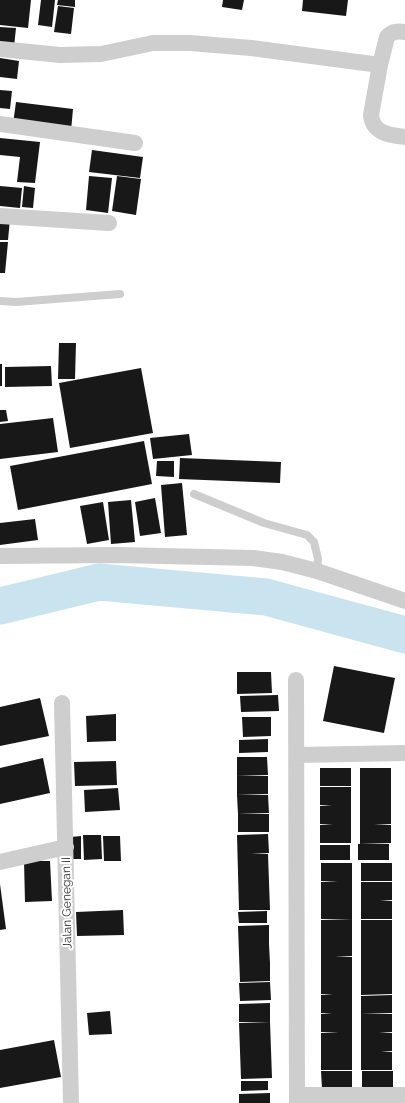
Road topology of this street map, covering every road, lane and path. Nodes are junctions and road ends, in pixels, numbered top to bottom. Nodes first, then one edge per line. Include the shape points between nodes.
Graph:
1 (405, 32) edge
2 (0, 49) edge
3 (380, 65) junction
4 (0, 124) edge
5 (405, 137) edge
6 (135, 143) dead end
7 (0, 216) edge
8 (109, 223) dead end
9 (120, 294) dead end
10 (0, 301) edge
11 (194, 494) dead end
12 (0, 556) edge
13 (317, 571) junction
14 (405, 601) edge
15 (296, 680) dead end
16 (62, 703) dead end
17 (405, 753) edge
18 (297, 755) junction
19 (66, 847) junction
20 (0, 862) edge
21 (405, 1095) edge
22 (297, 1099) edge
23 (71, 1103) edge

1 - 3 street via 396,31 389,34
2 - 3 street via 60,55 101,54 153,43 190,42
3 - 5 street via 372,120 380,131
4 - 6 street
7 - 8 street
9 - 10 lane
11 - 13 lane via 264,523 307,536 314,542 318,559
12 - 13 street via 223,557 282,562
13 - 14 street
15 - 18 street
16 - 19 street, Jalan Genegan II
17 - 18 street
18 - 22 street
19 - 20 street
19 - 23 street, Jalan Genegan II
21 - 22 street

